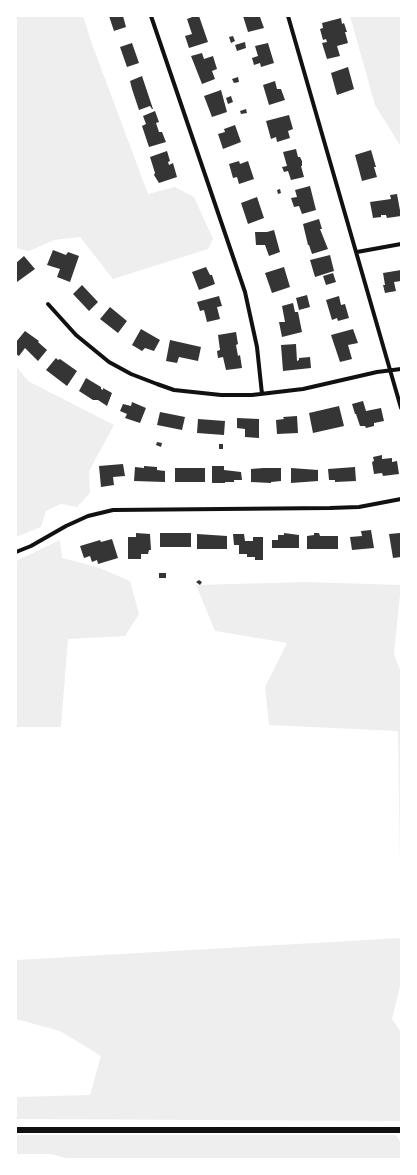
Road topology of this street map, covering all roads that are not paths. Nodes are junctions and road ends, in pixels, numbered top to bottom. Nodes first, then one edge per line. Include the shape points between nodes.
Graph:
1 (151, 16) edge
2 (288, 16) edge
3 (401, 244) edge
4 (357, 252) junction
5 (48, 304) dead end
6 (401, 369) edge
7 (390, 370) junction
8 (262, 394) junction
9 (401, 408) edge
10 (401, 499) edge
11 (16, 552) edge
12 (16, 1130) edge
13 (401, 1130) edge

1 - 8 street via 245,292 257,347
2 - 4 street
3 - 4 street
4 - 7 street
5 - 8 street via 88,346 131,374 186,392 221,395
6 - 7 street
7 - 8 street via 303,389
7 - 9 street
10 - 11 street via 359,507 113,510 88,516
12 - 13 street

